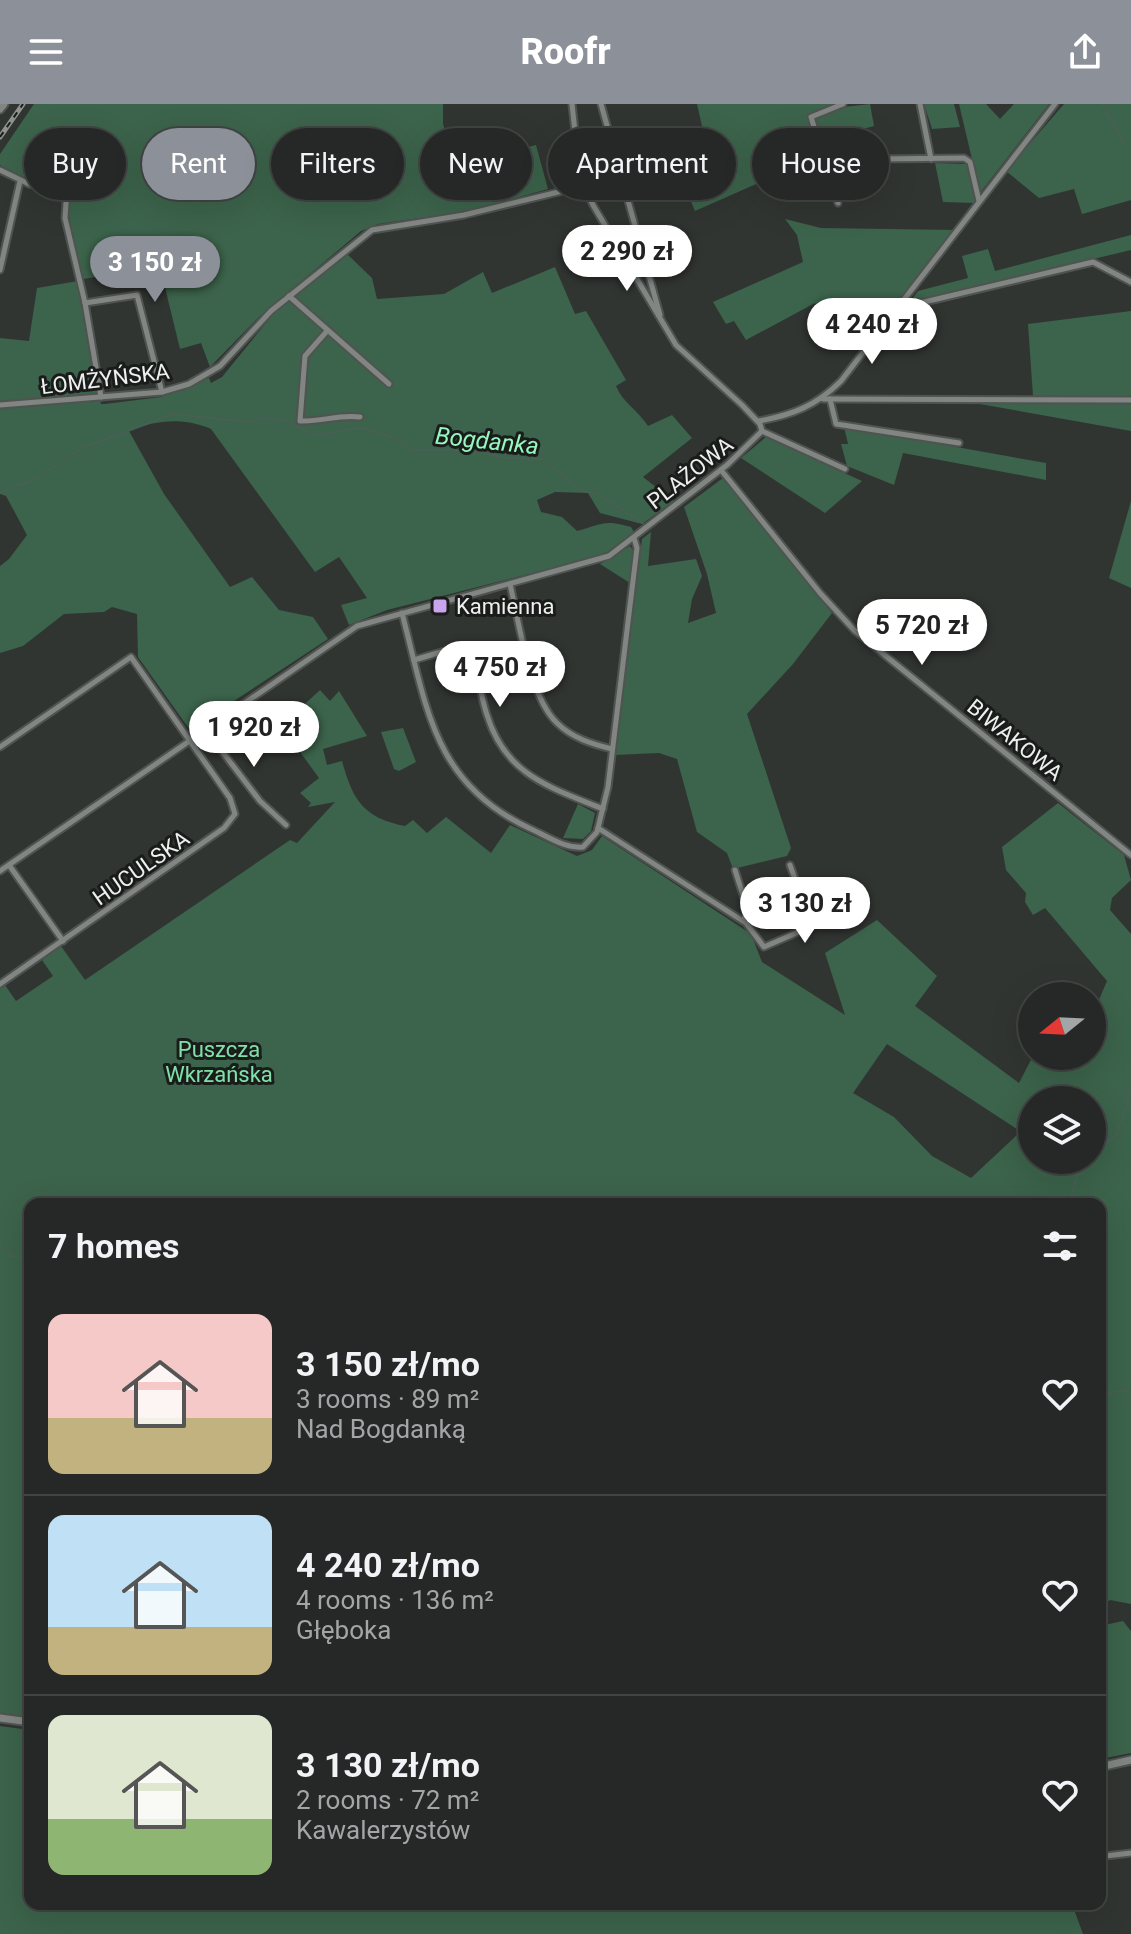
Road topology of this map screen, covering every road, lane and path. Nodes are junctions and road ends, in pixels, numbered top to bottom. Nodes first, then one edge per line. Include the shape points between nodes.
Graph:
1 (572, 104) edge
2 (601, 104) edge
3 (843, 104) edge
4 (920, 104) edge
5 (1055, 104) edge
6 (573, 128) edge
7 (814, 128) edge
8 (889, 159) edge
9 (931, 159) junction
10 (0, 170) edge
11 (20, 181) junction
12 (548, 195) edge
13 (591, 200) edge
14 (837, 200) edge
15 (979, 202) junction
16 (838, 203) dead end
17 (637, 234) junction
18 (616, 244) junction
19 (0, 270) edge
20 (1131, 282) edge
21 (653, 290) junction
22 (645, 294) junction
23 (289, 296) junction
24 (85, 303) junction
25 (899, 308) junction
26 (664, 327) junction
27 (327, 331) junction
28 (389, 384) dead end
29 (162, 392) junction
30 (101, 397) junction
31 (822, 399) junction
32 (830, 399) junction
33 (1131, 400) edge
34 (0, 405) edge
35 (360, 417) dead end
36 (758, 421) junction
37 (762, 431) junction
38 (959, 443) dead end
39 (845, 469) dead end
40 (721, 470) junction
41 (634, 538) junction
42 (510, 584) junction
43 (402, 613) junction
44 (414, 660) junction
45 (205, 729) junction
46 (190, 740) junction
47 (0, 747) edge
48 (612, 749) junction
49 (603, 809) junction
50 (286, 825) dead end
51 (598, 828) junction
52 (1131, 855) edge
53 (9, 865) junction
54 (790, 865) dead end
55 (735, 870) dead end
56 (0, 871) edge
57 (742, 920) junction
58 (63, 941) junction
59 (0, 984) edge
60 (0, 1718) edge
61 (24, 1721) edge
62 (1131, 1760) edge
63 (1106, 1766) edge
64 (1131, 1853) edge
65 (1106, 1856) edge

1 - 6 street
2 - 17 street
3 - 7 street via 811,117
4 - 9 street
5 - 15 street
8 - 9 street
9 - 15 street via 970,162
10 - 11 street
11 - 19 street
11 - 24 street via 67,189 65,218
12 - 23 street, ŁOMŻYŃSKA via 372,230
13 - 18 street
14 - 16 street
15 - 25 street
17 - 18 street
17 - 21 street
18 - 22 street
20 - 25 street via 1093,262
21 - 22 street
21 - 26 street
22 - 26 street
23 - 27 street
23 - 29 street, ŁOMŻYŃSKA via 213,371
24 - 29 street via 137,295
24 - 30 street
25 - 31 street
26 - 36 street via 687,358
27 - 28 street
27 - 35 street via 305,356 300,421
29 - 30 street, ŁOMŻYŃSKA
30 - 34 street, ŁOMŻYŃSKA
31 - 32 street
31 - 36 street via 795,414
32 - 33 street
32 - 38 street via 836,424
36 - 37 street
37 - 39 street
37 - 40 street, PLAŻOWA
40 - 41 street, PLAŻOWA
40 - 52 street, BIWAKOWA via 847,623
41 - 42 street via 607,557
41 - 48 street via 637,548
42 - 43 street
42 - 48 street via 546,708 575,736
43 - 44 street
43 - 45 street via 355,627
44 - 49 street via 468,649 487,717 507,757 531,777
44 - 51 street via 439,743 467,786 489,806 565,845 583,847
45 - 46 street
45 - 50 street via 260,801
46 - 47 street via 131,657
46 - 53 street
46 - 58 street, HUCULSKA via 230,798 234,817
48 - 49 street
49 - 51 street
51 - 57 street
53 - 56 street
53 - 58 street
54 - 57 street via 812,926 764,947
55 - 57 street via 749,914
58 - 59 street, HUCULSKA
60 - 61 street
62 - 63 street
64 - 65 street

